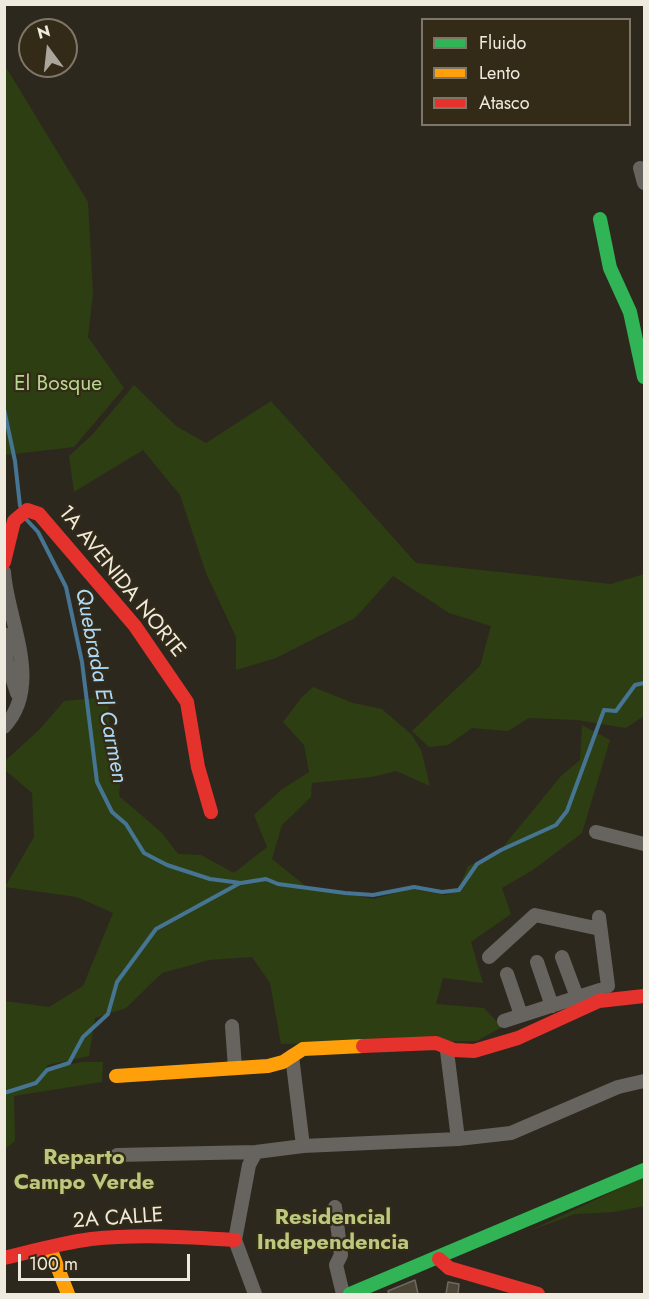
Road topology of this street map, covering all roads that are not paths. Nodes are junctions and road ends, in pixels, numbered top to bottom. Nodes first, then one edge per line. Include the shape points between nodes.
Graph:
1 (640, 168) dead end
2 (645, 183) edge
3 (600, 219) dead end
4 (645, 376) edge
5 (4, 562) edge
6 (4, 572) edge
7 (4, 634) edge
8 (19, 698) junction
9 (4, 727) edge
10 (211, 812) dead end
11 (596, 832) dead end
12 (645, 844) edge
13 (489, 957) dead end
14 (562, 957) dead end
15 (537, 962) dead end
16 (507, 974) dead end
17 (645, 996) edge
18 (577, 997) junction
19 (552, 1006) junction
20 (522, 1016) junction
21 (504, 1021) dead end
22 (232, 1026) dead end
23 (447, 1051) junction
24 (292, 1056) junction
25 (235, 1068) junction
26 (116, 1076) dead end
27 (645, 1081) edge
28 (458, 1139) junction
29 (303, 1146) junction
30 (255, 1152) junction
31 (117, 1155) dead end
32 (645, 1170) edge
33 (335, 1208) dead end
34 (235, 1240) junction
35 (50, 1248) junction
36 (4, 1258) edge
37 (439, 1259) junction
38 (506, 1290) edge
39 (68, 1294) edge
40 (255, 1294) edge
41 (343, 1294) edge
42 (350, 1294) edge
43 (538, 1294) edge

1 - 2 street
3 - 4 street via 610,268 630,312
5 - 10 street, 1A AVENIDA NORTE via 14,521 27,510 39,514 135,626 188,702 198,766
6 - 8 street via 22,665
7 - 8 street via 7,662
8 - 9 street
11 - 12 street
13 - 18 street via 535,915 599,923 604,988
14 - 18 street
15 - 19 street
16 - 20 street
17 - 23 street via 598,1001 490,1047
18 - 19 street
19 - 20 street
20 - 21 street
22 - 25 street
23 - 24 street via 436,1043 303,1050
23 - 28 street
24 - 25 street via 268,1066
24 - 29 street
25 - 26 street
27 - 28 street via 618,1087 511,1133
28 - 29 street
29 - 30 street
30 - 31 street
30 - 34 street
32 - 37 street
33 - 41 street via 341,1255 336,1265
34 - 35 street, 2A CALLE via 185,1236 104,1238
34 - 40 street
35 - 36 street, 2A CALLE
35 - 39 street
37 - 38 street via 449,1268
37 - 42 street
38 - 43 street

